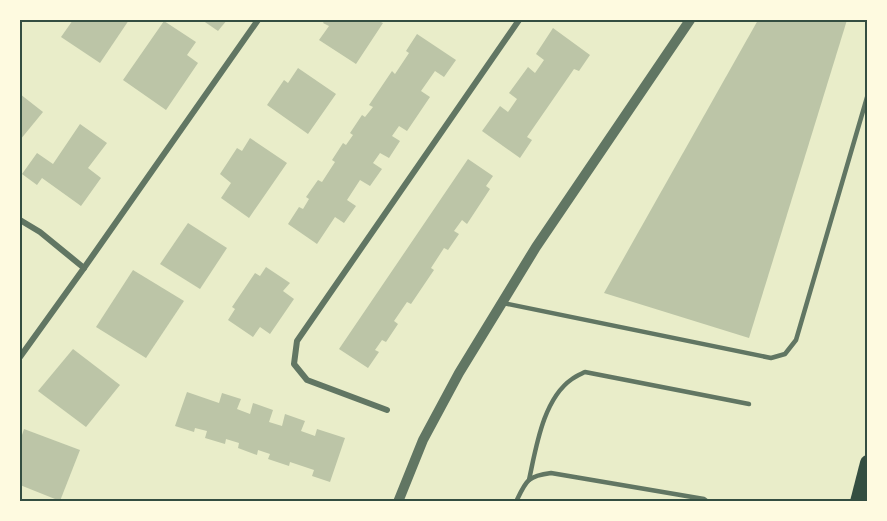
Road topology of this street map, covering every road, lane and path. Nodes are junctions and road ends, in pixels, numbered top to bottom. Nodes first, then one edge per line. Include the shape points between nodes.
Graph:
1 (258, 20) edge
2 (519, 20) edge
3 (690, 20) edge
4 (867, 94) edge
5 (20, 220) edge
6 (84, 268) junction
7 (501, 303) junction
8 (20, 357) edge
9 (749, 404) dead end
10 (387, 410) dead end
11 (867, 462) edge
12 (529, 480) junction
13 (398, 501) edge
14 (516, 501) edge
15 (708, 501) edge
16 (858, 501) edge

1 - 6 street
2 - 10 street via 297,341 294,364 307,380
3 - 7 street
4 - 7 lane via 796,340 785,354 771,358
5 - 6 street
6 - 8 street
7 - 13 street via 423,440
9 - 12 lane via 585,372 571,379 556,396 541,425
11 - 16 highway
12 - 14 lane
12 - 15 lane via 551,473

